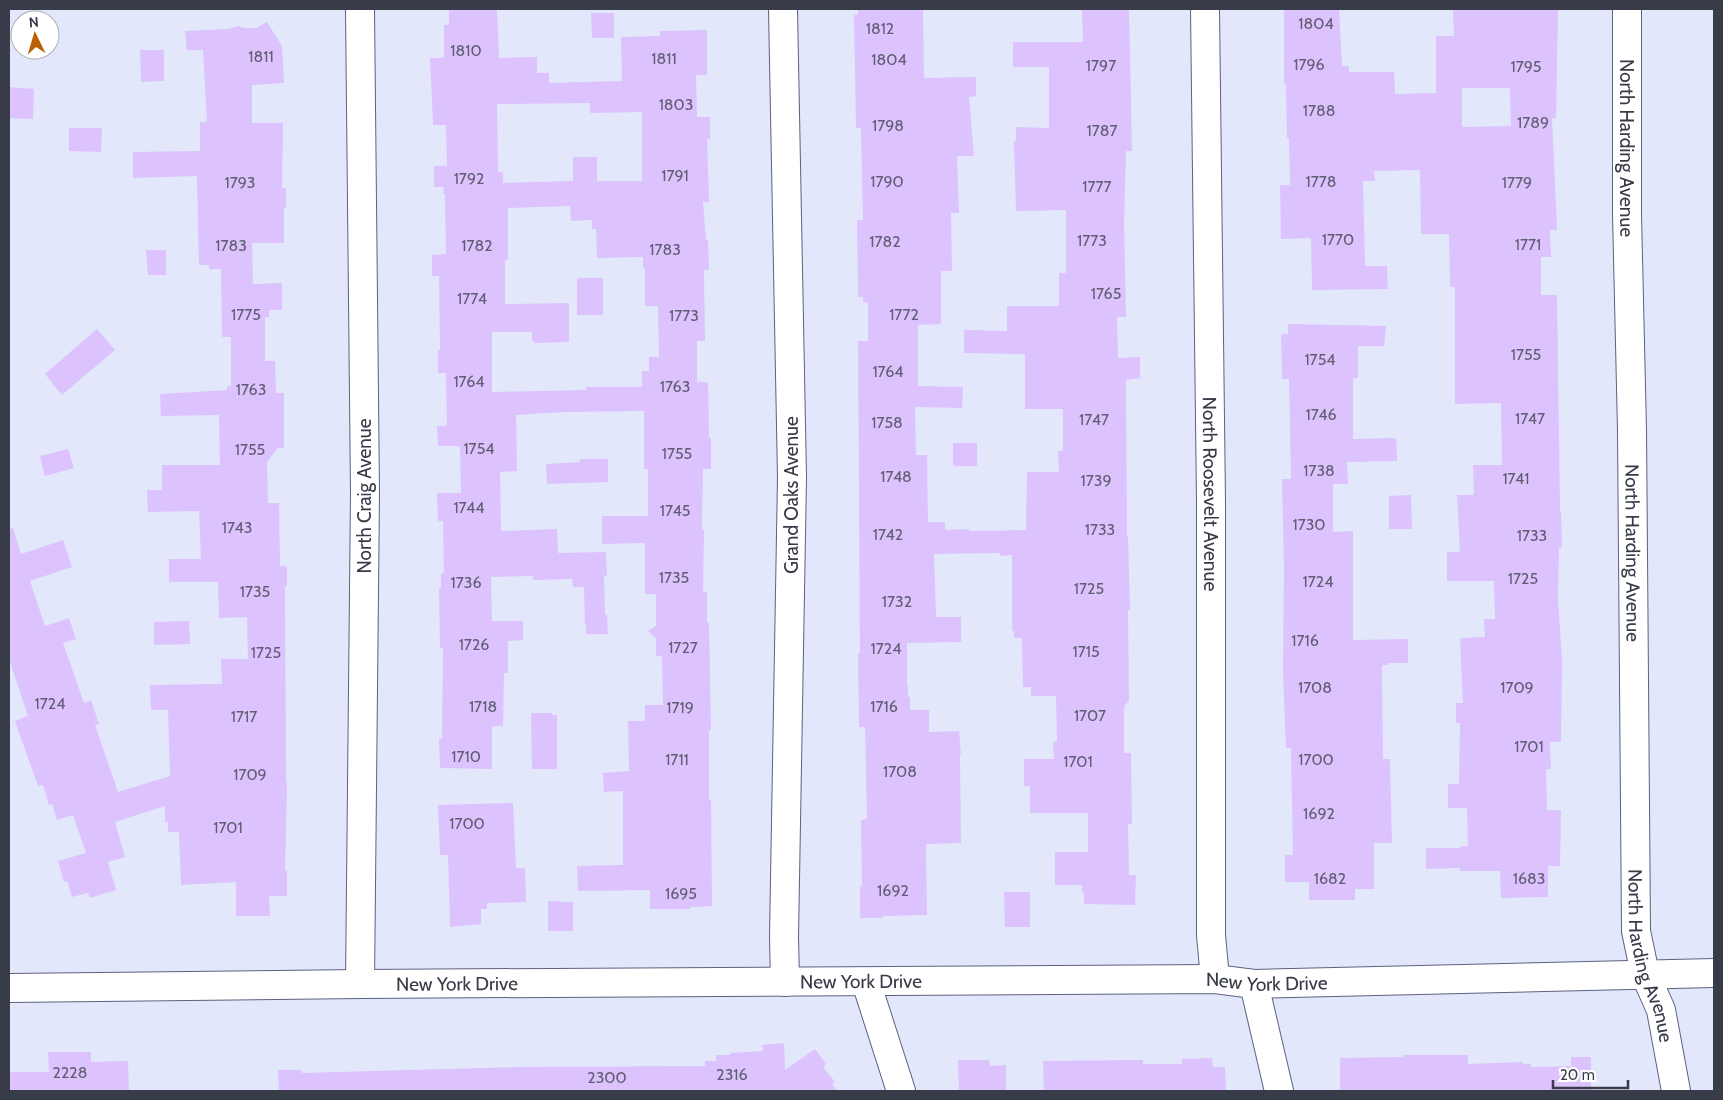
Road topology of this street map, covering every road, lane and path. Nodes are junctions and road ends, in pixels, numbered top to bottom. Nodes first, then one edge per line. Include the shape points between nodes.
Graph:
1 (360, 9) edge
2 (783, 9) edge
3 (1205, 9) edge
4 (1627, 9) edge
5 (1714, 973) edge
6 (1645, 974) junction
7 (1215, 979) junction
8 (785, 982) junction
9 (866, 982) junction
10 (360, 984) junction
11 (1254, 984) junction
12 (9, 988) edge
13 (901, 1091) edge
14 (1279, 1091) edge
15 (1676, 1091) edge

1 - 10 street, North Craig Avenue via 365,492
2 - 8 street, Grand Oaks Avenue via 792,477
3 - 7 street, North Roosevelt Avenue via 1211,502 1211,935
4 - 6 street, North Harding Avenue via 1636,931
5 - 6 street, New York Drive
6 - 11 street, New York Drive
6 - 15 street, North Harding Avenue via 1661,1010
7 - 9 street, New York Drive
7 - 11 street, New York Drive
8 - 9 street, New York Drive
8 - 10 street, New York Drive
9 - 13 street
10 - 12 street, New York Drive
11 - 14 street

